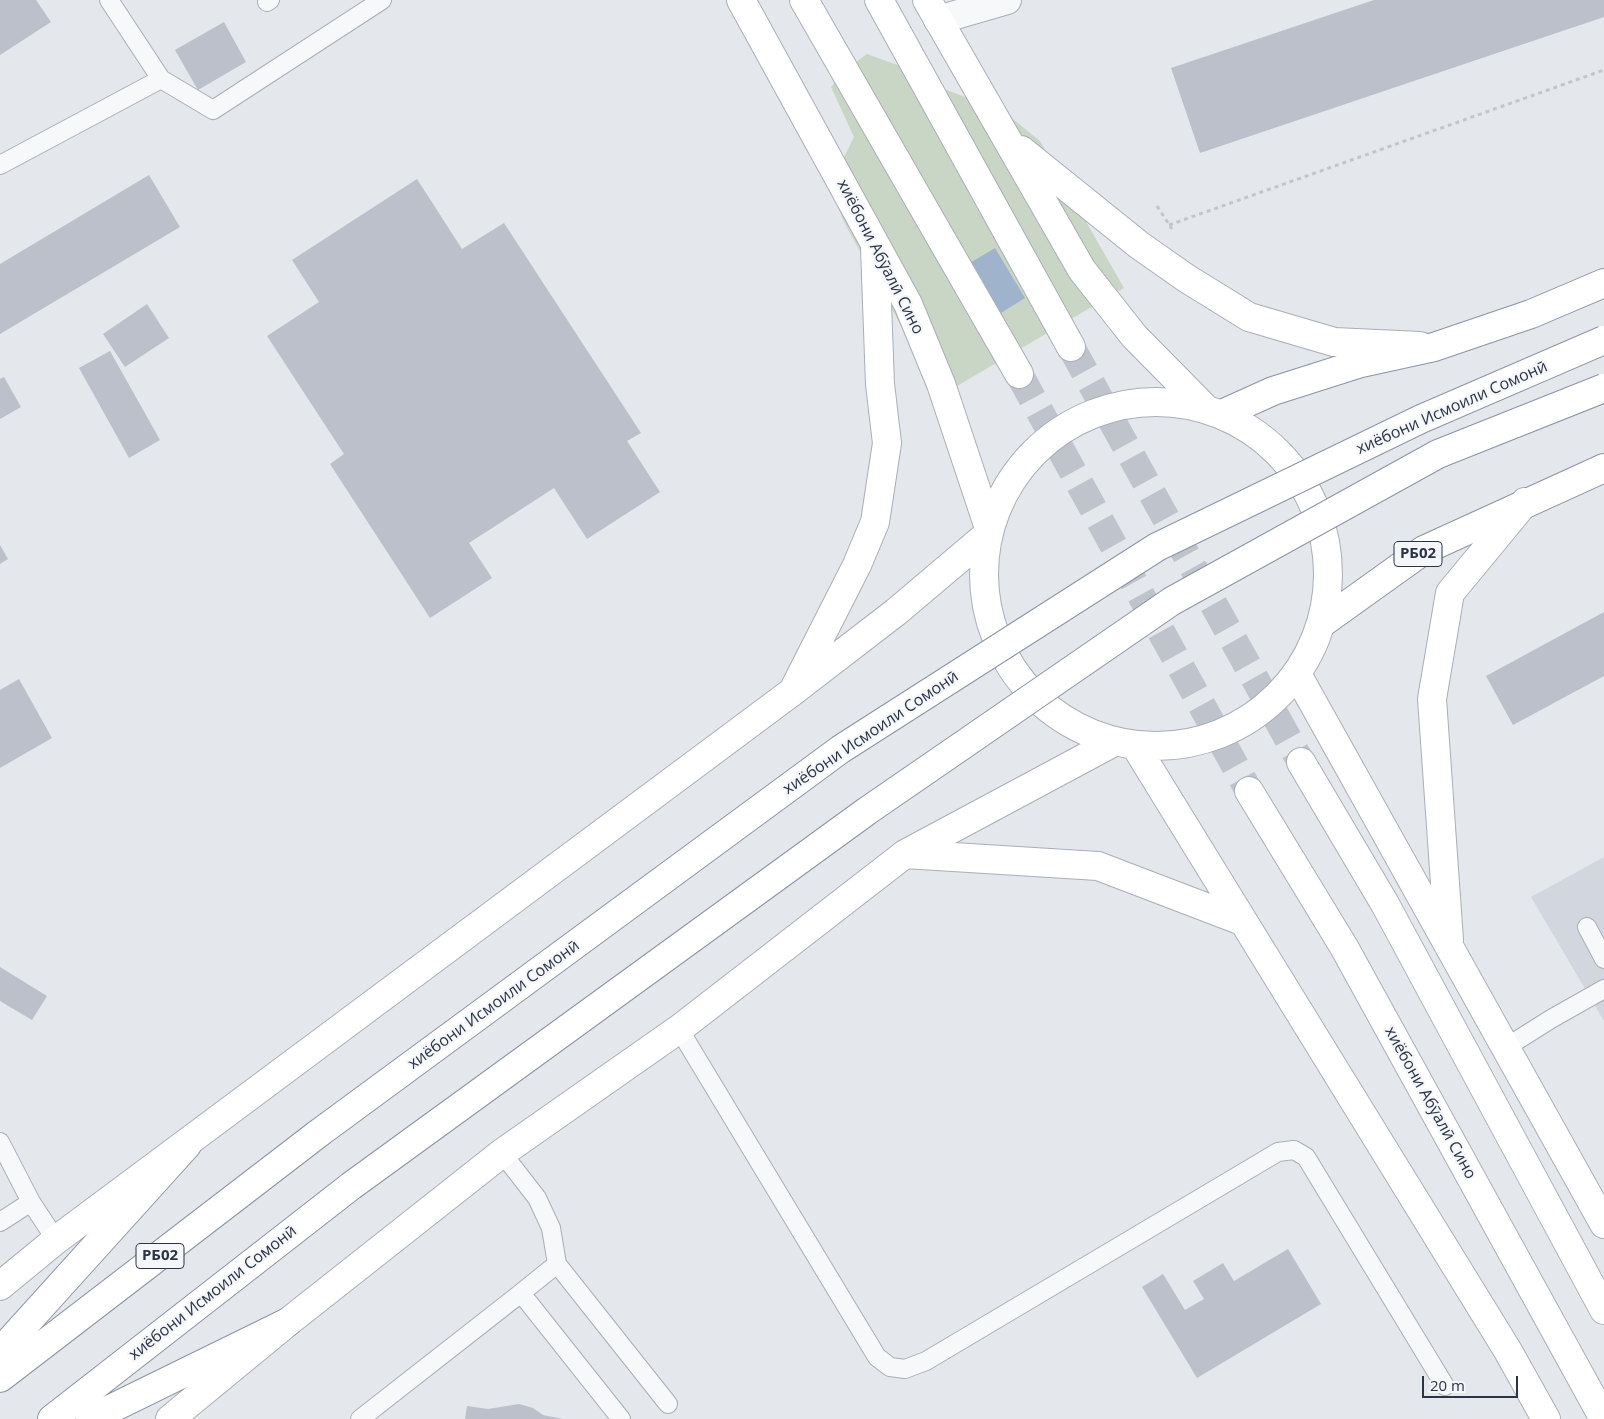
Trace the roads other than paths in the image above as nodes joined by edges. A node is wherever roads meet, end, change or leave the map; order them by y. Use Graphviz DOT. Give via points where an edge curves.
graph roads {
  1 [pos="109,0"];
  2 [pos="382,0"];
  3 [pos="741,0"];
  4 [pos="804,0"];
  5 [pos="879,0"];
  6 [pos="1007,0"];
  7 [pos="933,10"];
  8 [pos="161,78"];
  9 [pos="1010,141"];
  10 [pos="0,165"];
  11 [pos="875,241"];
  12 [pos="1604,283"];
  13 [pos="1604,340"];
  14 [pos="1071,347"];
  15 [pos="1434,347"];
  16 [pos="1019,374"];
  17 [pos="1604,388"];
  18 [pos="1213,411"];
  19 [pos="1604,468"];
  20 [pos="1525,502"];
  21 [pos="988,531"];
  22 [pos="1322,623"];
  23 [pos="1297,674"];
  24 [pos="792,692"];
  25 [pos="1125,745"];
  26 [pos="1301,762"];
  27 [pos="1249,791"];
  28 [pos="905,854"];
  29 [pos="1242,921"];
  30 [pos="1587,927"];
  31 [pos="1450,946"];
  32 [pos="1604,959"];
  33 [pos="1604,989"];
  34 [pos="680,1029"];
  35 [pos="1505,1048"];
  36 [pos="0,1142"];
  37 [pos="187,1145"];
  38 [pos="502,1153"];
  39 [pos="31,1202"];
  40 [pos="0,1222"];
  41 [pos="1604,1224"];
  42 [pos="56,1240"];
  43 [pos="557,1264"];
  44 [pos="0,1286"];
  45 [pos="521,1293"];
  46 [pos="1604,1310"];
  47 [pos="288,1322"];
  48 [pos="0,1352"];
  49 [pos="0,1378"];
  50 [pos="1444,1386"];
  51 [pos="668,1404"];
  52 [pos="52,1419"];
  53 [pos="90,1419"];
  54 [pos="170,1419"];
  55 [pos="360,1419"];
  56 [pos="621,1419"];
  57 [pos="1546,1419"];
  58 [pos="1604,1419"];
  1 -- 8 [label="lane"];
  2 -- 8 [label="lane" via="213,110"];
  3 -- 11 [label="main road, хиёбони Абӯалӣ Сино"];
  4 -- 16 [label="main road"];
  5 -- 14 [label="main road"];
  6 -- 7 [label="street"];
  7 -- 9 [label="main road"];
  8 -- 10 [label="lane"];
  9 -- 15 [label="main road" via="1139,245 1249,317 1334,342"];
  9 -- 18 [label="main road" via="1082,270 1134,336"];
  11 -- 21 [label="main road, хиёбони Абӯалӣ Сино" via="908,304 941,384"];
  11 -- 24 [label="main road" via="880,384 887,443 875,522"];
  12 -- 15 [label="main road" via="1531,314"];
  13 -- 49 [label="main road, хиёбони Исмоили Сомонӣ / РБ02, bridge" via="1421,419 1158,547 841,749 319,1134"];
  15 -- 18 [label="main road" via="1361,363"];
  17 -- 52 [label="main road, хиёбони Исмоили Сомонӣ, bridge" via="1438,454 1172,601 859,817 351,1186"];
  18 -- 21 [label="main road" via="1159,401 1114,406 1071,423 1029,457 1007,486"];
  18 -- 22 [label="main road" via="1266,440 1300,477 1322,523 1329,573"];
  19 -- 20 [label="main road, РБ02"];
  20 -- 22 [label="main road, РБ02" via="1424,550"];
  20 -- 31 [label="main road" via="1450,593 1432,699"];
  21 -- 24 [label="main road" via="896,612"];
  21 -- 25 [label="main road" via="982,579 989,624 1008,665 1036,700 1072,726"];
  22 -- 23 [label="main road"];
  23 -- 25 [label="main road" via="1266,708 1227,732 1182,745"];
  23 -- 31 [label="main road"];
  24 -- 37 [label="main road"];
  25 -- 28 [label="main road"];
  25 -- 29 [label="main road"];
  26 -- 46 [label="main road" via="1385,904"];
  27 -- 58 [label="main road, хиёбони Абӯалӣ Сино" via="1344,947"];
  28 -- 29 [label="main road" via="1098,866"];
  28 -- 34 [label="main road"];
  29 -- 57 [label="main road" via="1508,1351"];
  30 -- 32 [label="lane"];
  31 -- 35 [label="main road"];
  33 -- 35 [label="lane"];
  34 -- 38 [label="main road"];
  34 -- 50 [label="lane" via="877,1357 890,1367 906,1369 926,1361 1278,1152 1294,1150 1306,1157"];
  35 -- 41 [label="main road"];
  36 -- 39 [label="lane"];
  37 -- 42 [label="main road"];
  37 -- 48 [label="main road"];
  38 -- 43 [label="lane" via="537,1198 551,1228"];
  38 -- 47 [label="main road"];
  39 -- 40 [label="lane"];
  39 -- 42 [label="lane"];
  42 -- 44 [label="main road"];
  43 -- 45 [label="lane"];
  43 -- 51 [label="lane"];
  45 -- 55 [label="lane"];
  45 -- 56 [label="lane"];
  47 -- 53 [label="main road"];
  47 -- 54 [label="main road"];
}
